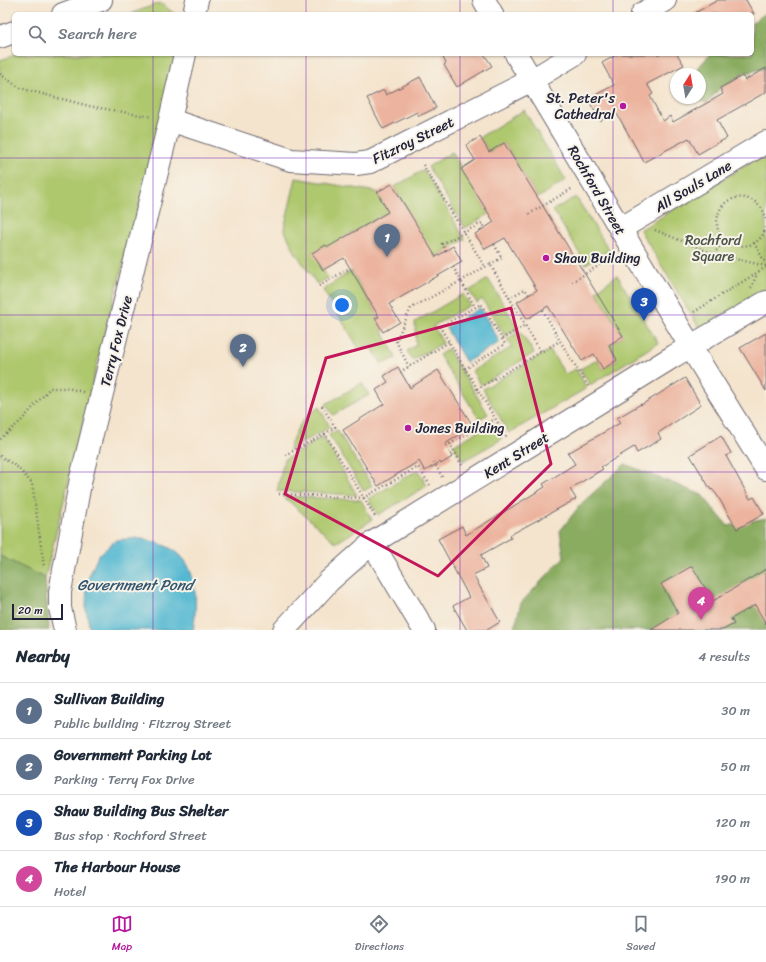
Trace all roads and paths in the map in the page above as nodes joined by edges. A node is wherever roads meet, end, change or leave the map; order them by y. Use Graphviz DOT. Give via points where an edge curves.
graph roads {
  1 [pos="101,0"];
  2 [pos="197,0"];
  3 [pos="484,0"];
  4 [pos="665,0"];
  5 [pos="68,12"];
  6 [pos="194,12"];
  7 [pos="491,12"];
  8 [pos="645,12"];
  9 [pos="12,33"];
  10 [pos="0,37"];
  11 [pos="185,56"];
  12 [pos="517,56"];
  13 [pos="572,56"];
  14 [pos="0,74"];
  15 [pos="532,80"];
  16 [pos="170,120"];
  17 [pos="766,142"];
  18 [pos="423,165"];
  19 [pos="576,187"];
  20 [pos="529,214"];
  21 [pos="766,219"];
  22 [pos="766,225"];
  23 [pos="484,228"];
  24 [pos="620,229"];
  25 [pos="653,229"];
  26 [pos="464,233"];
  27 [pos="724,240"];
  28 [pos="754,243"];
  29 [pos="494,244"];
  30 [pos="446,250"];
  31 [pos="714,254"];
  32 [pos="612,258"];
  33 [pos="490,264"];
  34 [pos="766,266"];
  35 [pos="453,267"];
  36 [pos="485,267"];
  37 [pos="350,268"];
  38 [pos="461,281"];
  39 [pos="572,282"];
  40 [pos="319,286"];
  41 [pos="529,295"];
  42 [pos="509,298"];
  43 [pos="766,302"];
  44 [pos="475,307"];
  45 [pos="542,310"];
  46 [pos="694,312"];
  47 [pos="525,324"];
  48 [pos="502,339"];
  49 [pos="560,341"];
  50 [pos="449,342"];
  51 [pos="691,346"];
  52 [pos="541,352"];
  53 [pos="409,367"];
  54 [pos="465,368"];
  55 [pos="400,372"];
  56 [pos="590,388"];
  57 [pos="478,389"];
  58 [pos="102,396"];
  59 [pos="322,406"];
  60 [pos="495,418"];
  61 [pos="325,434"];
  62 [pos="507,438"];
  63 [pos="0,439"];
  64 [pos="285,455"];
  65 [pos="0,456"];
  66 [pos="434,462"];
  67 [pos="463,465"];
  68 [pos="766,469"];
  69 [pos="442,478"];
  70 [pos="430,485"];
  71 [pos="279,494"];
  72 [pos="363,498"];
  73 [pos="376,518"];
  74 [pos="372,543"];
  75 [pos="44,574"];
  76 [pos="65,630"];
  77 [pos="284,630"];
  78 [pos="424,630"];
  1 -- 5 [label="street"];
  2 -- 6 [label="street"];
  3 -- 7 [label="street"];
  4 -- 8 [label="street"];
  9 -- 10 [label="street"];
  11 -- 16 [label="street, Terry Fox Drive"];
  12 -- 15 [label="street, Rochford Street"];
  13 -- 15 [label="street, Fitzroy Street"];
  14 -- 16 [label="path" via="20,88 89,106"];
  15 -- 16 [label="street, Fitzroy Street" via="370,162 356,164 291,160"];
  15 -- 24 [label="street, Rochford Street"];
  16 -- 58 [label="street, Terry Fox Drive"];
  17 -- 24 [label="street, All Souls Lane"];
  18 -- 26 [label="path"];
  19 -- 20 [label="path"];
  21 -- 27 [label="path" via="764,211 756,202 744,198 732,199 723,206 717,217 718,229"];
  22 -- 28 [label="path" via="763,235"];
  23 -- 26 [label="path" via="482,223"];
  24 -- 51 [label="street, Rochford Street"];
  25 -- 31 [label="path"];
  26 -- 30 [label="path" via="442,244"];
  26 -- 36 [label="path"];
  27 -- 28 [label="path" via="739,247"];
  27 -- 31 [label="path"];
  28 -- 34 [label="path"];
  29 -- 33 [label="path" via="502,258"];
  31 -- 34 [label="path"];
  32 -- 39 [label="path"];
  33 -- 36 [label="path"];
  33 -- 42 [label="path"];
  34 -- 46 [label="path"];
  35 -- 38 [label="path"];
  36 -- 38 [label="path"];
  37 -- 40 [label="path"];
  38 -- 44 [label="path"];
  38 -- 53 [label="path" via="411,308 396,341"];
  41 -- 42 [label="path" via="525,289"];
  42 -- 47 [label="path"];
  43 -- 51 [label="street, Kent Street"];
  44 -- 48 [label="path" via="481,304"];
  44 -- 50 [label="path" via="440,327"];
  45 -- 49 [label="path"];
  47 -- 48 [label="path"];
  47 -- 52 [label="path"];
  48 -- 54 [label="path" via="505,344"];
  49 -- 52 [label="path"];
  49 -- 56 [label="path"];
  50 -- 53 [label="path"];
  50 -- 54 [label="path"];
  51 -- 68 [label="street, Rochford Street"];
  51 -- 74 [label="street, Kent Street"];
  52 -- 57 [label="path"];
  53 -- 55 [label="path"];
  54 -- 57 [label="path"];
  57 -- 60 [label="path"];
  58 -- 63 [label="path" via="67,388 50,388 21,421"];
  58 -- 76 [label="street, Terry Fox Drive" via="81,478 60,592 60,608"];
  59 -- 61 [label="path" via="335,427"];
  60 -- 62 [label="path"];
  60 -- 67 [label="path" via="450,444"];
  61 -- 64 [label="path"];
  61 -- 72 [label="path"];
  65 -- 75 [label="path" via="17,467 32,483"];
  66 -- 69 [label="path"];
  70 -- 72 [label="path" via="418,467"];
  71 -- 72 [label="path"];
  72 -- 73 [label="path"];
  74 -- 77 [label="street, Kent Street" via="329,581"];
  74 -- 78 [label="street"];
}
